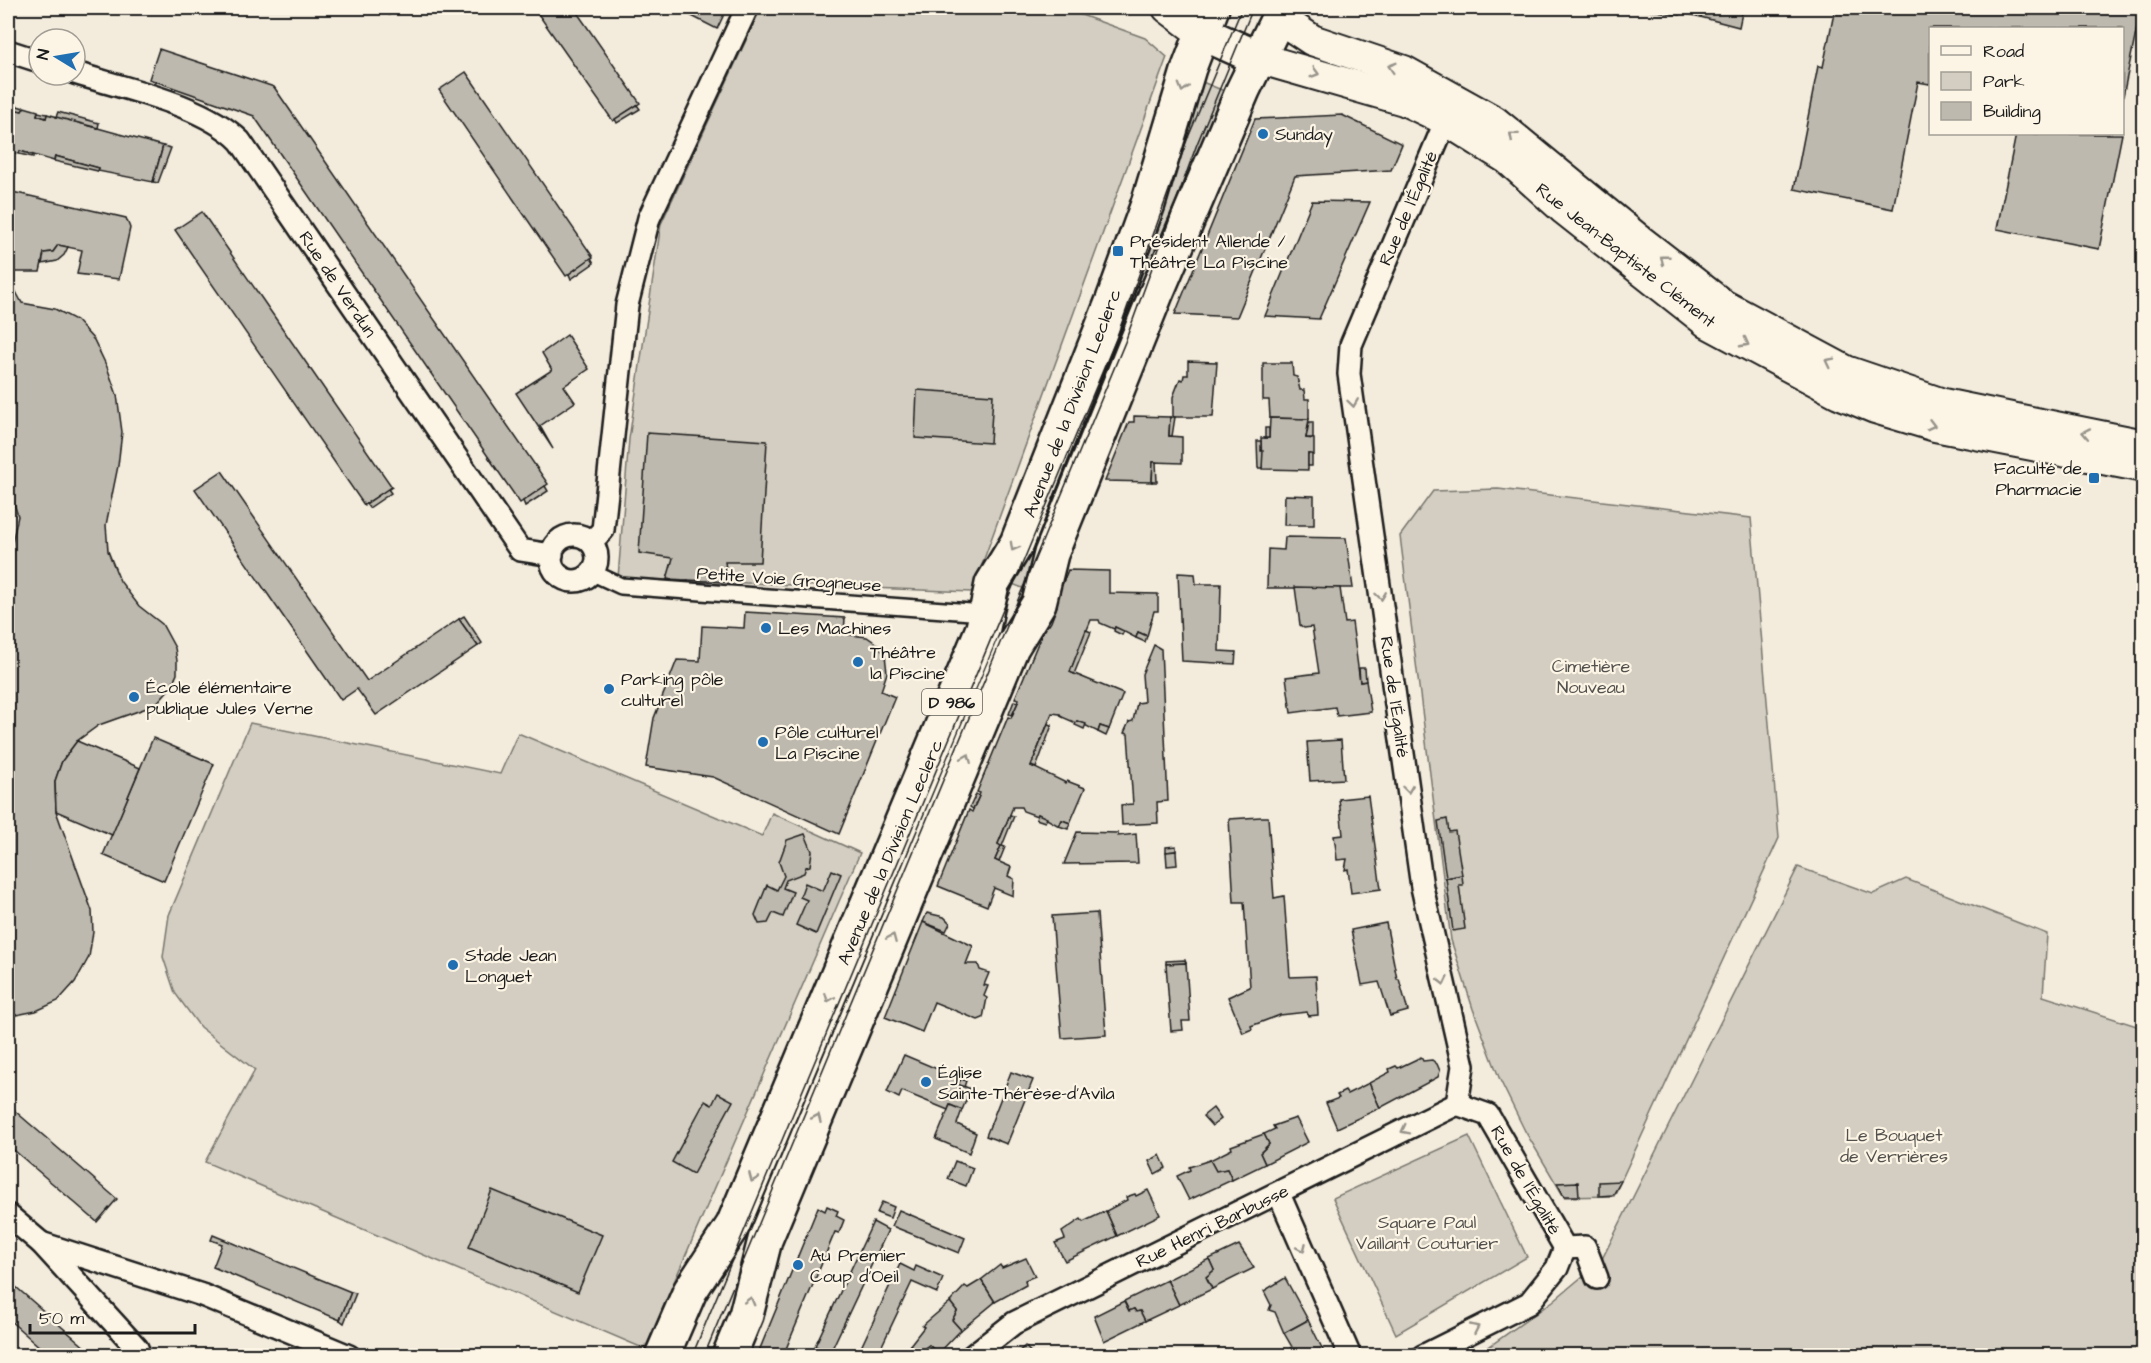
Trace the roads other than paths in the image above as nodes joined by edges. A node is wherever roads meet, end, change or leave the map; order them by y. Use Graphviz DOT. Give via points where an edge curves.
graph roads {
  1 [pos="747,8"];
  2 [pos="1168,8"];
  3 [pos="1275,11"];
  4 [pos="1206,20"];
  5 [pos="8,51"];
  6 [pos="27,57"];
  7 [pos="1258,58"];
  8 [pos="87,77"];
  9 [pos="1446,120"];
  10 [pos="2144,444"];
  11 [pos="2144,467"];
  12 [pos="591,542"];
  13 [pos="552,555"];
  14 [pos="592,573"];
  15 [pos="986,616"];
  16 [pos="1457,1104"];
  17 [pos="1279,1194"];
  18 [pos="8,1215"];
  19 [pos="41,1243"];
  20 [pos="1566,1248"];
  21 [pos="1597,1278"];
  22 [pos="140,1356"];
  23 [pos="349,1356"];
  24 [pos="662,1356"];
  25 [pos="729,1356"];
  26 [pos="972,1356"];
  27 [pos="1350,1356"];
  28 [pos="1423,1356"];
  1 -- 12 [label="street" via="649,218 627,305 603,530"];
  2 -- 4 [label="main road"];
  3 -- 7 [label="main road, Avenue de la Division Leclerc"];
  10 -- 3 [label="main road, Rue Jean-Baptiste Clément, one-way" via="1943,404 1846,371 1723,305 1494,121 1404,71 1312,40"];
  4 -- 7 [label="main road"];
  4 -- 15 [label="main road, Avenue de la Division Leclerc / D 986, one-way" via="1113,300 1017,543 993,584"];
  5 -- 6 [label="street"];
  7 -- 9 [label="main road, Rue Jean-Baptiste Clément, one-way" via="1404,100"];
  25 -- 7 [label="main road, Avenue de la Division Leclerc / D 986, one-way" via="746,1315 765,1240 1012,647 1039,603 1051,554 1156,294"];
  8 -- 13 [label="street, Rue de Verdun" via="206,116 240,141 520,550"];
  9 -- 11 [label="main road, Rue Jean-Baptiste Clément, one-way" via="1508,159 1565,210 1707,323 1839,393 1935,426"];
  9 -- 16 [label="street, Rue de l'Égalité, one-way" via="1351,345 1349,374 1422,887 1463,1066"];
  12 -- 13 [label="street" via="578,536 564,538"];
  12 -- 14 [label="street" via="597,555"];
  13 -- 14 [label="street" via="554,569 564,579 578,581"];
  14 -- 15 [label="street, Petite Voie Grogneuse" via="621,586"];
  15 -- 24 [label="main road, Avenue de la Division Leclerc / D 986, one-way" via="733,1225 690,1291"];
  16 -- 17 [label="street, Rue Henri Barbusse, one-way"];
  16 -- 20 [label="street, Rue de l'Égalité" via="1488,1115"];
  17 -- 26 [label="street, Rue Henri Barbusse" via="1014,1323"];
  17 -- 27 [label="street, one-way"];
  18 -- 19 [label="street"];
  19 -- 22 [label="street" via="137,1348"];
  19 -- 23 [label="street" via="201,1295"];
  20 -- 21 [label="street" via="1585,1247"];
  28 -- 20 [label="street, one-way" via="1529,1303 1557,1268"];
}
